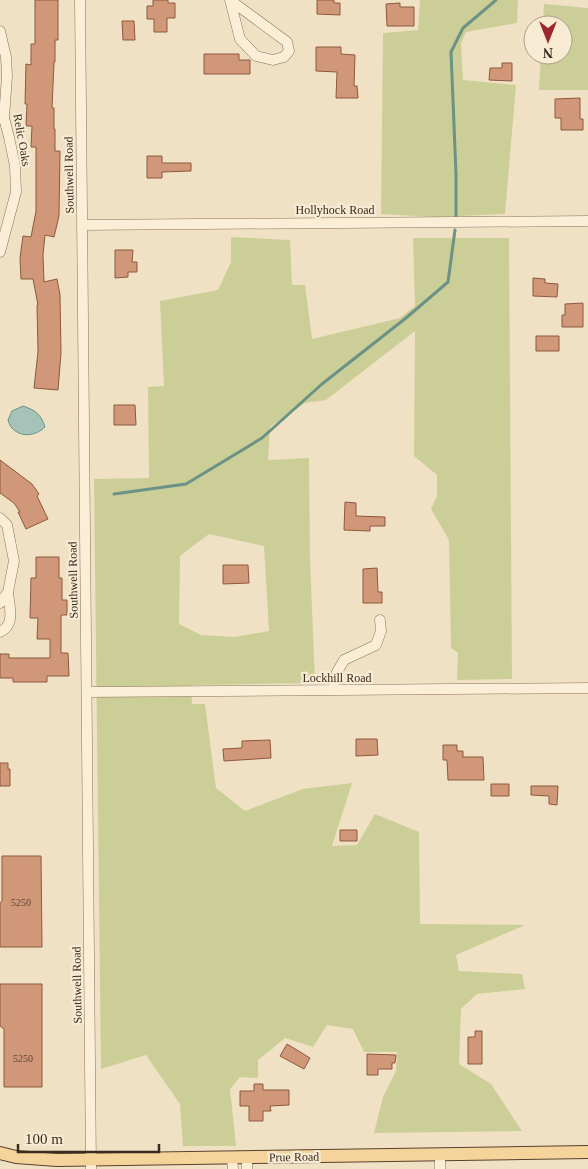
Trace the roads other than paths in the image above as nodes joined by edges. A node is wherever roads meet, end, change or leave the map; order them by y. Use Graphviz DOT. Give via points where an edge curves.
graph roads {
  1 [pos="80,0"];
  2 [pos="230,0"];
  3 [pos="0,31"];
  4 [pos="588,221"];
  5 [pos="82,225"];
  6 [pos="0,252"];
  7 [pos="0,518"];
  8 [pos="8,592"];
  9 [pos="0,603"];
  10 [pos="380,620"];
  11 [pos="0,632"];
  12 [pos="588,688"];
  13 [pos="333,690"];
  14 [pos="87,692"];
  15 [pos="588,1152"];
  16 [pos="0,1153"];
  17 [pos="440,1155"];
  18 [pos="232,1163"];
  19 [pos="247,1163"];
  20 [pos="91,1165"];
  21 [pos="440,1169"];
  1 -- 5 [label="street, Southwell Road"];
  2 -- 2 [label="street" via="240,39 256,56 273,60 284,58 289,51 287,42"];
  3 -- 6 [label="street, Relic Oaks" via="7,76 4,118 15,166 16,192"];
  4 -- 5 [label="street, Hollyhock Road"];
  5 -- 14 [label="street, Southwell Road"];
  7 -- 8 [label="street" via="7,525 14,561"];
  8 -- 9 [label="street"];
  8 -- 11 [label="street" via="11,620"];
  10 -- 13 [label="street" via="381,631 376,645 344,660"];
  12 -- 13 [label="street, Lockhill Road"];
  13 -- 14 [label="street, Lockhill Road"];
  14 -- 20 [label="street, Southwell Road"];
  15 -- 17 [label="main road, Prue Road"];
  16 -- 20 [label="main road, Prue Road"];
  17 -- 19 [label="main road, Prue Road"];
  17 -- 21 [label="street"];
  18 -- 19 [label="main road, Prue Road"];
  18 -- 20 [label="main road, Prue Road"];
}
